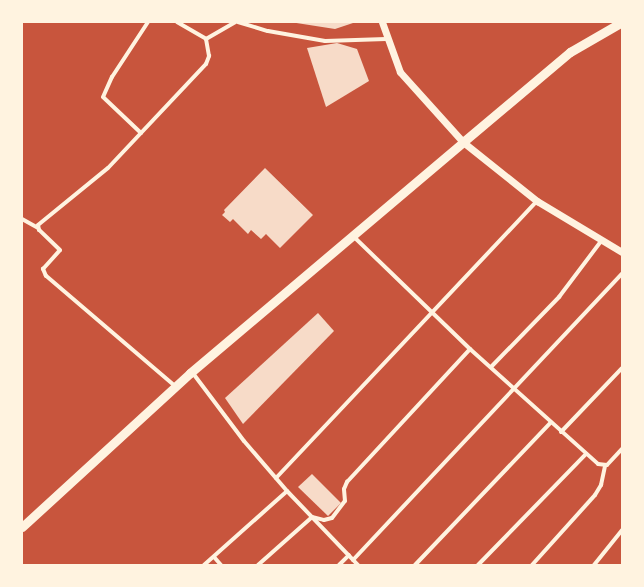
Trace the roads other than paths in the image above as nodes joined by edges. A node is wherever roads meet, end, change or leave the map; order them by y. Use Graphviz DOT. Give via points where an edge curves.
graph roads {
  1 [pos="148,22"];
  2 [pos="177,22"];
  3 [pos="237,22"];
  4 [pos="382,22"];
  5 [pos="622,22"];
  6 [pos="248,23"];
  7 [pos="206,39"];
  8 [pos="386,39"];
  9 [pos="141,133"];
  10 [pos="463,142"];
  11 [pos="537,201"];
  12 [pos="22,219"];
  13 [pos="38,228"];
  14 [pos="352,236"];
  15 [pos="602,240"];
  16 [pos="622,252"];
  17 [pos="622,274"];
  18 [pos="432,313"];
  19 [pos="470,349"];
  20 [pos="491,368"];
  21 [pos="622,368"];
  22 [pos="192,372"];
  23 [pos="176,386"];
  24 [pos="515,389"];
  25 [pos="551,422"];
  26 [pos="561,432"];
  27 [pos="622,449"];
  28 [pos="586,454"];
  29 [pos="605,466"];
  30 [pos="276,478"];
  31 [pos="287,491"];
  32 [pos="312,517"];
  33 [pos="22,526"];
  34 [pos="622,530"];
  35 [pos="349,555"];
  36 [pos="214,557"];
  37 [pos="353,560"];
  38 [pos="204,565"];
  39 [pos="221,565"];
  40 [pos="258,565"];
  41 [pos="338,565"];
  42 [pos="358,565"];
  43 [pos="415,565"];
  44 [pos="478,565"];
  45 [pos="532,565"];
  46 [pos="594,565"];
  1 -- 9 [label="street" via="112,77 103,97"];
  2 -- 7 [label="street"];
  3 -- 6 [label="street"];
  3 -- 7 [label="street"];
  4 -- 8 [label="street"];
  5 -- 10 [label="main road" via="570,52"];
  6 -- 8 [label="street" via="268,31 325,41"];
  7 -- 9 [label="street" via="209,56 206,64"];
  8 -- 10 [label="street" via="400,72"];
  9 -- 13 [label="street" via="108,168 40,222"];
  10 -- 11 [label="street"];
  10 -- 14 [label="main road"];
  11 -- 15 [label="street"];
  11 -- 18 [label="street"];
  12 -- 13 [label="street"];
  13 -- 23 [label="street" via="60,250 43,269 46,276"];
  14 -- 18 [label="street"];
  14 -- 22 [label="main road"];
  15 -- 16 [label="street"];
  15 -- 20 [label="street" via="559,297"];
  17 -- 24 [label="street"];
  18 -- 19 [label="street"];
  18 -- 30 [label="street"];
  19 -- 20 [label="street"];
  19 -- 32 [label="street" via="347,482 344,489 345,501 332,518 324,520"];
  20 -- 24 [label="street"];
  21 -- 26 [label="street"];
  22 -- 23 [label="main road"];
  22 -- 30 [label="street"];
  23 -- 33 [label="main road"];
  24 -- 25 [label="street"];
  24 -- 37 [label="street"];
  25 -- 26 [label="street"];
  25 -- 43 [label="street"];
  26 -- 28 [label="street"];
  27 -- 29 [label="street"];
  28 -- 29 [label="street" via="601,466"];
  28 -- 44 [label="street"];
  29 -- 45 [label="street" via="598,490"];
  30 -- 31 [label="street"];
  31 -- 32 [label="street"];
  31 -- 36 [label="street"];
  32 -- 35 [label="street"];
  32 -- 40 [label="street"];
  34 -- 46 [label="street"];
  35 -- 37 [label="street"];
  35 -- 41 [label="street"];
  36 -- 38 [label="street"];
  36 -- 39 [label="street"];
  37 -- 42 [label="street"];
}
